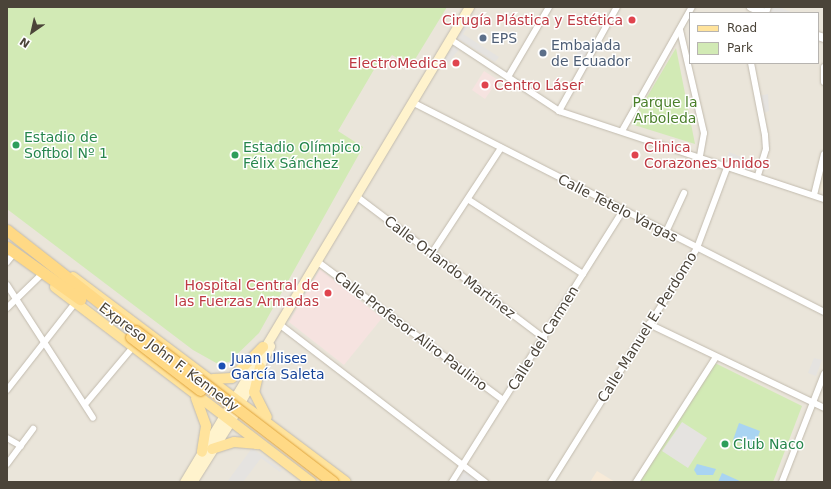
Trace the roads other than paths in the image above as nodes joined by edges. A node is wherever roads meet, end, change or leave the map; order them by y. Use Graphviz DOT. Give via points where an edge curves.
graph roads {
  1 [pos="469,7"];
  2 [pos="549,7"];
  3 [pos="617,7"];
  4 [pos="751,7"];
  5 [pos="763,12"];
  6 [pos="689,13"];
  7 [pos="680,30"];
  8 [pos="450,38"];
  9 [pos="751,64"];
  10 [pos="824,67"];
  11 [pos="508,77"];
  12 [pos="824,82"];
  13 [pos="412,102"];
  14 [pos="559,111"];
  15 [pos="622,131"];
  16 [pos="501,148"];
  17 [pos="824,154"];
  18 [pos="700,155"];
  19 [pos="728,165"];
  20 [pos="758,175"];
  21 [pos="684,193"];
  22 [pos="814,195"];
  23 [pos="356,196"];
  24 [pos="824,199"];
  25 [pos="469,200"];
  26 [pos="623,210"];
  27 [pos="7,230"];
  28 [pos="666,232"];
  29 [pos="697,248"];
  30 [pos="11,249"];
  31 [pos="432,253"];
  32 [pos="7,262"];
  33 [pos="318,262"];
  34 [pos="56,268"];
  35 [pos="583,274"];
  36 [pos="46,277"];
  37 [pos="7,285"];
  38 [pos="17,300"];
  39 [pos="75,303"];
  40 [pos="7,308"];
  41 [pos="824,312"];
  42 [pos="649,324"];
  43 [pos="278,327"];
  44 [pos="133,338"];
  45 [pos="544,338"];
  46 [pos="45,340"];
  47 [pos="263,347"];
  48 [pos="716,357"];
  49 [pos="183,358"];
  50 [pos="260,367"];
  51 [pos="824,374"];
  52 [pos="171,376"];
  53 [pos="207,376"];
  54 [pos="187,388"];
  55 [pos="7,390"];
  56 [pos="237,399"];
  57 [pos="504,400"];
  58 [pos="86,403"];
  59 [pos="812,405"];
  60 [pos="824,408"];
  61 [pos="93,418"];
  62 [pos="226,419"];
  63 [pos="33,429"];
  64 [pos="284,434"];
  65 [pos="7,438"];
  66 [pos="293,441"];
  67 [pos="261,444"];
  68 [pos="21,446"];
  69 [pos="212,449"];
  70 [pos="202,452"];
  71 [pos="281,459"];
  72 [pos="7,464"];
  73 [pos="463,465"];
  74 [pos="184,482"];
  75 [pos="192,482"];
  76 [pos="311,482"];
  77 [pos="321,482"];
  78 [pos="333,482"];
  79 [pos="346,482"];
  80 [pos="452,482"];
  81 [pos="485,482"];
  82 [pos="551,482"];
  83 [pos="636,482"];
  84 [pos="782,482"];
  1 -- 8 [label="main road"];
  2 -- 11 [label="street"];
  3 -- 14 [label="street"];
  4 -- 5 [label="street"];
  6 -- 7 [label="street"];
  7 -- 15 [label="street"];
  7 -- 18 [label="street" via="704,133"];
  8 -- 11 [label="street"];
  8 -- 13 [label="main road"];
  9 -- 20 [label="street" via="766,135 766,149"];
  10 -- 12 [label="street"];
  11 -- 14 [label="street"];
  13 -- 16 [label="street, Calle Tetelo Vargas"];
  13 -- 23 [label="main road"];
  14 -- 15 [label="street"];
  15 -- 18 [label="street"];
  16 -- 25 [label="street"];
  16 -- 26 [label="street, Calle Tetelo Vargas"];
  17 -- 22 [label="street"];
  18 -- 19 [label="street"];
  19 -- 20 [label="street"];
  19 -- 29 [label="street, Calle Manuel E. Perdomo"];
  20 -- 22 [label="street"];
  21 -- 28 [label="street"];
  22 -- 24 [label="street"];
  23 -- 31 [label="street, Calle Orlando Martínez"];
  23 -- 33 [label="main road"];
  25 -- 31 [label="street"];
  25 -- 35 [label="street"];
  26 -- 28 [label="street, Calle Tetelo Vargas"];
  26 -- 35 [label="street, Calle del Carmen"];
  27 -- 34 [label="highway, Expreso John F. Kennedy"];
  28 -- 29 [label="street, Calle Tetelo Vargas"];
  29 -- 41 [label="street, Calle Tetelo Vargas"];
  29 -- 42 [label="street, Calle Manuel E. Perdomo"];
  30 -- 32 [label="street"];
  30 -- 36 [label="highway, Expreso John F. Kennedy"];
  31 -- 45 [label="street, Calle Orlando Martínez"];
  33 -- 43 [label="main road"];
  33 -- 57 [label="street, Calle Profesor Aliro Paulino"];
  34 -- 44 [label="highway, Expreso John F. Kennedy"];
  34 -- 49 [label="main road" via="89,286"];
  35 -- 45 [label="street, Calle del Carmen"];
  36 -- 38 [label="street"];
  36 -- 39 [label="main road"];
  36 -- 44 [label="highway, Expreso John F. Kennedy"];
  37 -- 38 [label="street"];
  38 -- 40 [label="street"];
  38 -- 46 [label="street"];
  39 -- 44 [label="main road"];
  39 -- 46 [label="street"];
  42 -- 48 [label="street"];
  42 -- 82 [label="street, Calle Manuel E. Perdomo"];
  43 -- 47 [label="main road"];
  43 -- 50 [label="main road"];
  43 -- 73 [label="street"];
  44 -- 52 [label="main road"];
  44 -- 58 [label="street"];
  44 -- 77 [label="highway, Expreso John F. Kennedy, bridge"];
  44 -- 78 [label="highway, Expreso John F. Kennedy, bridge"];
  45 -- 57 [label="street, Calle del Carmen"];
  46 -- 55 [label="street"];
  46 -- 58 [label="street"];
  47 -- 53 [label="main road" via="232,378 224,381"];
  47 -- 56 [label="main road"];
  48 -- 59 [label="street"];
  48 -- 83 [label="street"];
  49 -- 52 [label="main road" via="188,366 215,385 216,394 207,397 179,377"];
  49 -- 53 [label="main road"];
  50 -- 56 [label="main road"];
  50 -- 64 [label="main road" via="254,385 255,400"];
  51 -- 59 [label="street"];
  52 -- 54 [label="main road"];
  53 -- 56 [label="main road"];
  54 -- 62 [label="main road"];
  54 -- 70 [label="main road" via="199,401 205,418"];
  56 -- 62 [label="main road"];
  56 -- 64 [label="main road"];
  57 -- 73 [label="street, Calle del Carmen"];
  58 -- 61 [label="street"];
  59 -- 60 [label="street"];
  59 -- 84 [label="street"];
  62 -- 67 [label="main road"];
  62 -- 69 [label="main road"];
  62 -- 70 [label="main road"];
  63 -- 68 [label="street"];
  64 -- 66 [label="main road"];
  65 -- 68 [label="street"];
  66 -- 71 [label="main road" via="285,440 257,419 249,421 248,429"];
  66 -- 79 [label="main road"];
  67 -- 69 [label="main road" via="234,442"];
  67 -- 71 [label="main road"];
  68 -- 72 [label="street"];
  69 -- 75 [label="main road"];
  70 -- 74 [label="main road"];
  71 -- 76 [label="main road"];
  73 -- 80 [label="street"];
  73 -- 81 [label="street"];
}
